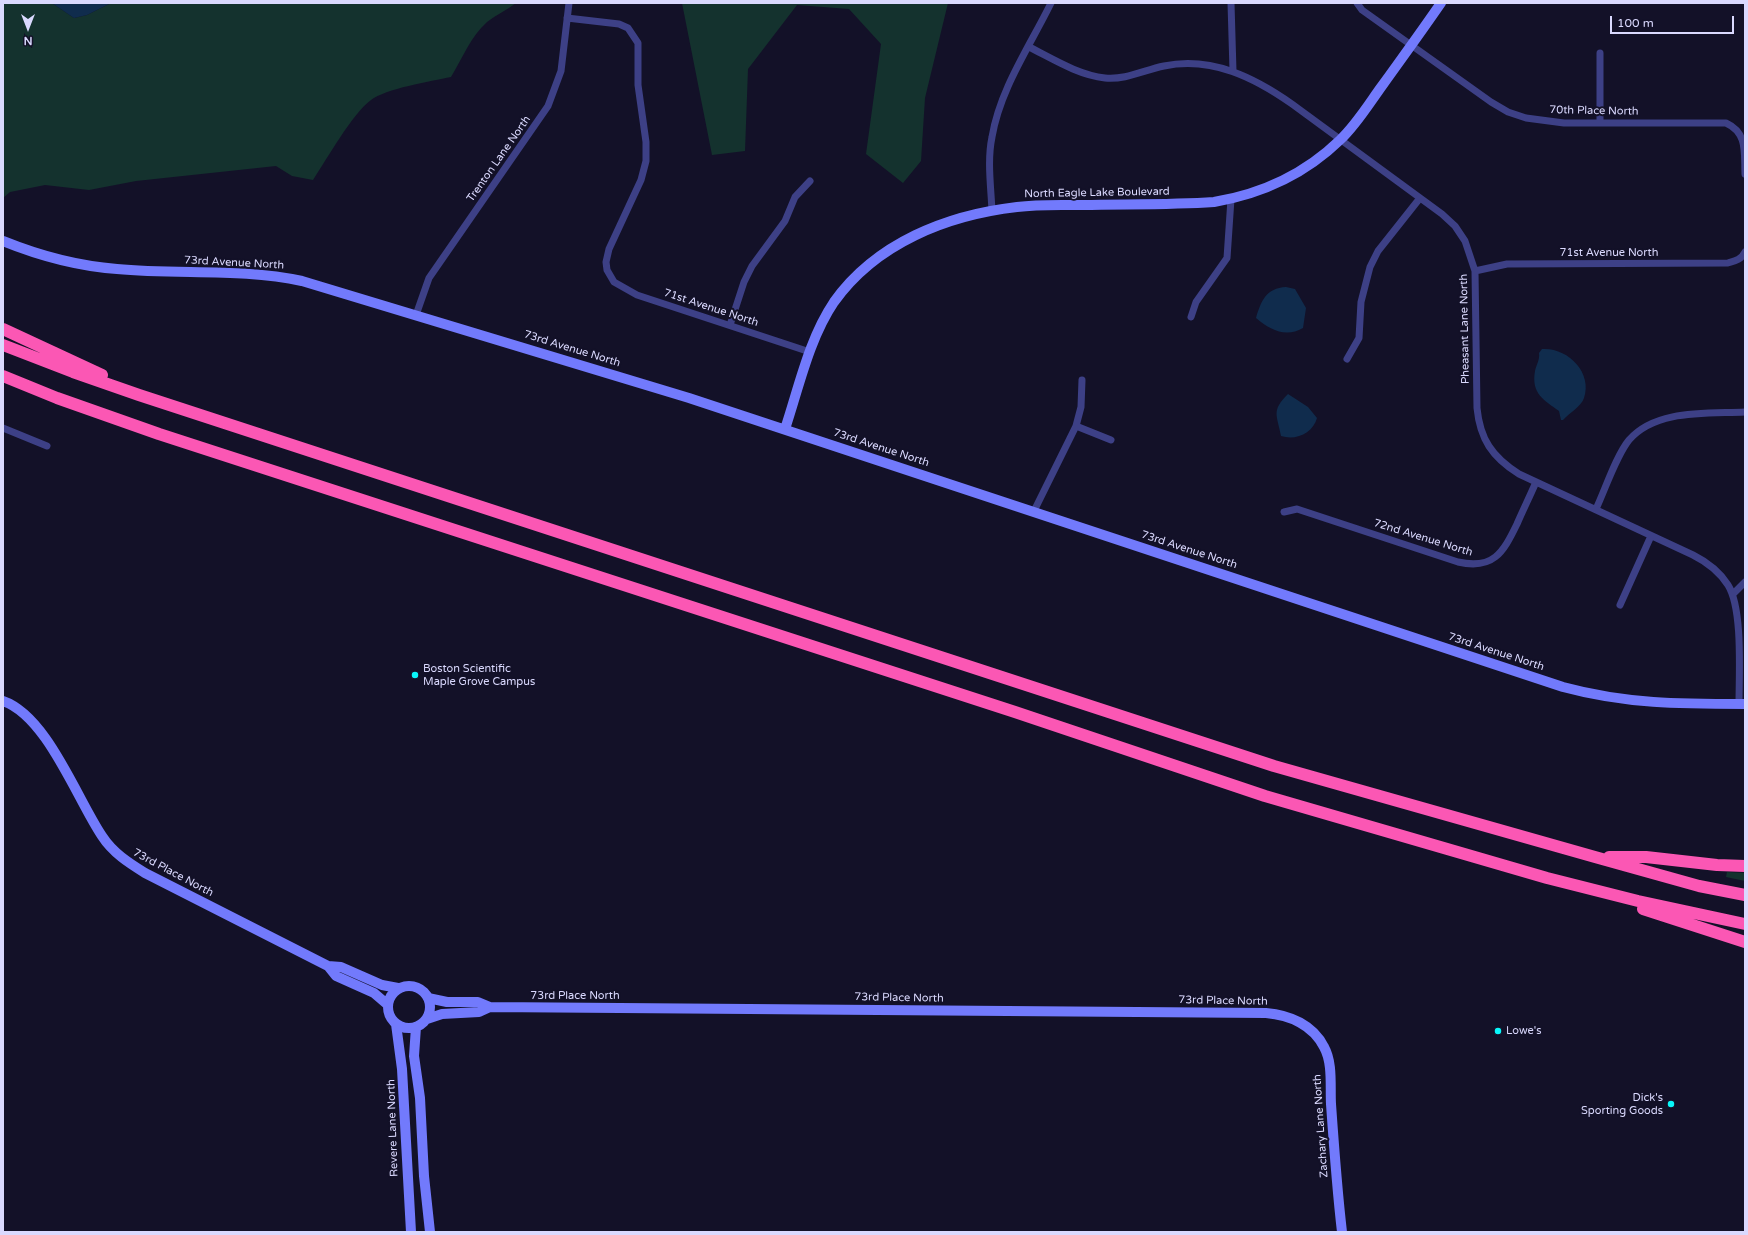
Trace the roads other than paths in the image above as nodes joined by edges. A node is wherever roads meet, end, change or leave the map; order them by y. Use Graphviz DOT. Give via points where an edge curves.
graph roads {
  1 [pos="569,3"];
  2 [pos="1052,3"];
  3 [pos="1231,3"];
  4 [pos="1357,3"];
  5 [pos="1441,3"];
  6 [pos="568,18"];
  7 [pos="1029,46"];
  8 [pos="1411,46"];
  9 [pos="1600,53"];
  10 [pos="1233,71"];
  11 [pos="1600,123"];
  12 [pos="1341,140"];
  13 [pos="1745,174"];
  14 [pos="810,181"];
  15 [pos="1420,198"];
  16 [pos="1231,199"];
  17 [pos="992,211"];
  18 [pos="3,241"];
  19 [pos="1744,254"];
  20 [pos="1475,271"];
  21 [pos="416,315"];
  22 [pos="1192,317"];
  23 [pos="730,325"];
  24 [pos="3,329"];
  25 [pos="3,345"];
  26 [pos="810,352"];
  27 [pos="1347,359"];
  28 [pos="3,376"];
  29 [pos="1082,380"];
  30 [pos="3,384"];
  31 [pos="182,408"];
  32 [pos="1745,412"];
  33 [pos="108,417"];
  34 [pos="1076,426"];
  35 [pos="3,428"];
  36 [pos="785,429"];
  37 [pos="1111,440"];
  38 [pos="47,446"];
  39 [pos="1536,482"];
  40 [pos="1596,509"];
  41 [pos="1034,511"];
  42 [pos="1284,512"];
  43 [pos="1651,536"];
  44 [pos="1745,582"];
  45 [pos="1732,594"];
  46 [pos="1620,606"];
  47 [pos="3,701"];
  48 [pos="1742,704"];
  49 [pos="1595,857"];
  50 [pos="1745,866"];
  51 [pos="1547,878"];
  52 [pos="1745,895"];
  53 [pos="1745,924"];
  54 [pos="1745,942"];
  55 [pos="328,966"];
  56 [pos="398,988"];
  57 [pos="428,998"];
  58 [pos="388,1005"];
  59 [pos="490,1007"];
  60 [pos="427,1019"];
  61 [pos="396,1024"];
  62 [pos="1305,1026"];
  63 [pos="416,1027"];
  64 [pos="410,1232"];
  65 [pos="430,1232"];
  66 [pos="1342,1232"];
  1 -- 6 [label="street, Trenton Lane North"];
  2 -- 7 [label="street"];
  3 -- 10 [label="street"];
  4 -- 8 [label="street, 70th Place North" via="1362,10"];
  5 -- 8 [label="street, North Eagle Lake Boulevard"];
  6 -- 21 [label="street, Trenton Lane North" via="561,71 548,106 429,278"];
  6 -- 23 [label="street, 71st Avenue North" via="619,24 628,28 638,43 638,85 646,161 642,180 607,255 607,270 610,276 620,287 637,295"];
  7 -- 10 [label="street, Pheasant Lane North" via="1069,67 1106,78 1135,76 1165,66 1186,64"];
  7 -- 17 [label="street" via="1002,99 995,121 991,151"];
  8 -- 11 [label="street, 70th Place North" via="1475,92 1508,112 1546,122"];
  8 -- 12 [label="street, North Eagle Lake Boulevard"];
  9 -- 11 [label="street"];
  10 -- 12 [label="street, Pheasant Lane North" via="1267,87"];
  11 -- 13 [label="street, 70th Place North" via="1726,123 1742,137"];
  12 -- 15 [label="street, Pheasant Lane North"];
  12 -- 16 [label="street, North Eagle Lake Boulevard" via="1294,175 1269,187"];
  14 -- 23 [label="street" via="795,197 785,221 752,266"];
  15 -- 20 [label="street, Pheasant Lane North" via="1455,226 1465,241"];
  15 -- 27 [label="street" via="1378,251 1370,267 1361,302 1359,338"];
  16 -- 17 [label="street, North Eagle Lake Boulevard" via="1186,204 1041,205"];
  16 -- 22 [label="street" via="1227,258 1196,302"];
  17 -- 26 [label="street, North Eagle Lake Boulevard" via="914,235 869,264 850,282 834,303"];
  18 -- 21 [label="street, 73rd Avenue North" via="48,257 105,268 285,277"];
  19 -- 20 [label="street, 71st Avenue North" via="1736,261 1728,263 1507,264"];
  20 -- 39 [label="street, Pheasant Lane North" via="1478,424 1493,453 1505,465"];
  21 -- 36 [label="street, 73rd Avenue North"];
  23 -- 26 [label="street, 71st Avenue North"];
  24 -- 31 [label="highway" via="70,361"];
  25 -- 31 [label="highway" via="73,372"];
  26 -- 36 [label="street, North Eagle Lake Boulevard"];
  28 -- 33 [label="highway"];
  29 -- 34 [label="street" via="1081,407"];
  30 -- 33 [label="highway"];
  31 -- 49 [label="highway" via="1274,766"];
  32 -- 40 [label="street" via="1676,416 1662,418 1649,424 1628,440"];
  33 -- 51 [label="highway" via="1266,796"];
  34 -- 37 [label="street"];
  34 -- 41 [label="street"];
  35 -- 38 [label="street"];
  36 -- 41 [label="street, 73rd Avenue North"];
  39 -- 40 [label="street, Pheasant Lane North"];
  39 -- 42 [label="street, 72nd Avenue North" via="1504,548 1493,559 1481,564 1458,562 1297,509"];
  40 -- 43 [label="street, Pheasant Lane North"];
  41 -- 48 [label="street, 73rd Avenue North" via="1563,687 1624,700"];
  43 -- 45 [label="street, Pheasant Lane North" via="1708,564 1728,585"];
  43 -- 46 [label="street"];
  44 -- 45 [label="street"];
  45 -- 48 [label="street, Pheasant Lane North" via="1738,621"];
  47 -- 55 [label="street, 73rd Place North" via="12,704 32,721 48,743 102,837 122,859"];
  49 -- 50 [label="highway" via="1646,857"];
  49 -- 52 [label="highway" via="1699,886"];
  51 -- 53 [label="highway"];
  51 -- 54 [label="highway"];
  55 -- 56 [label="street, 73rd Place North" via="341,967 382,985"];
  55 -- 58 [label="street, 73rd Place North" via="336,976 374,993"];
  56 -- 57 [label="street" via="419,988"];
  56 -- 58 [label="street"];
  57 -- 59 [label="street, 73rd Place North" via="447,1002 478,1002"];
  57 -- 60 [label="street" via="430,1012"];
  58 -- 61 [label="street" via="391,1019"];
  59 -- 60 [label="street, 73rd Place North" via="479,1012 442,1014"];
  59 -- 62 [label="street, 73rd Place North" via="1266,1013 1284,1015"];
  60 -- 63 [label="street"];
  61 -- 63 [label="street" via="402,1027"];
  61 -- 64 [label="street, Revere Lane North" via="402,1069"];
  62 -- 66 [label="street, Zachary Lane North" via="1317,1036 1328,1058"];
  63 -- 65 [label="street" via="414,1056 420,1098"];
}
